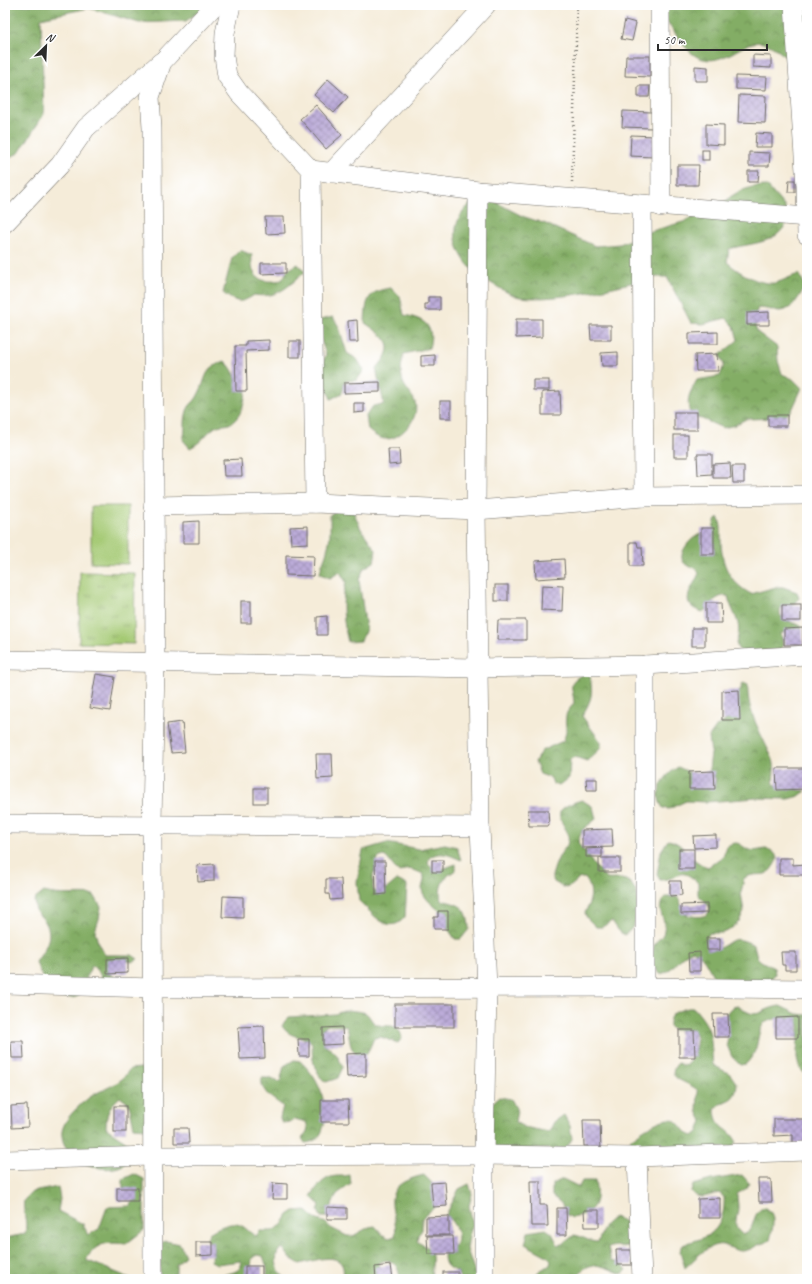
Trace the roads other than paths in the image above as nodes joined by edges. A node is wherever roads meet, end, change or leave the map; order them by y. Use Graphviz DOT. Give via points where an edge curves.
graph roads {
  1 [pos="215,5"];
  2 [pos="231,5"];
  3 [pos="486,5"];
  4 [pos="660,5"];
  5 [pos="794,5"];
  6 [pos="162,62"];
  7 [pos="311,170"];
  8 [pos="331,173"];
  9 [pos="478,191"];
  10 [pos="652,206"];
  11 [pos="807,217"];
  12 [pos="5,223"];
  13 [pos="807,235"];
  14 [pos="807,495"];
  15 [pos="644,497"];
  16 [pos="315,503"];
  17 [pos="153,506"];
  18 [pos="476,510"];
  19 [pos="807,654"];
  20 [pos="5,660"];
  21 [pos="155,662"];
  22 [pos="645,665"];
  23 [pos="478,668"];
  24 [pos="5,824"];
  25 [pos="152,824"];
  26 [pos="480,827"];
  27 [pos="5,984"];
  28 [pos="645,987"];
  29 [pos="154,988"];
  30 [pos="487,988"];
  31 [pos="807,989"];
  32 [pos="807,1151"];
  33 [pos="484,1154"];
  34 [pos="153,1156"];
  35 [pos="637,1157"];
  36 [pos="5,1160"];
  37 [pos="153,1279"];
  38 [pos="484,1279"];
  39 [pos="642,1279"];
  1 -- 6 [label="street"];
  2 -- 7 [label="street" via="224,48 228,76 239,93"];
  3 -- 8 [label="street"];
  4 -- 10 [label="street"];
  5 -- 11 [label="street"];
  6 -- 12 [label="street" via="86,128 60,165"];
  6 -- 17 [label="street" via="150,97"];
  7 -- 8 [label="street"];
  7 -- 16 [label="street"];
  8 -- 9 [label="street"];
  9 -- 10 [label="street"];
  9 -- 18 [label="street"];
  10 -- 11 [label="street"];
  10 -- 15 [label="street"];
  11 -- 13 [label="street"];
  14 -- 15 [label="street"];
  15 -- 18 [label="street"];
  16 -- 17 [label="street"];
  16 -- 18 [label="street"];
  17 -- 21 [label="street"];
  18 -- 23 [label="street"];
  19 -- 22 [label="street"];
  20 -- 21 [label="street"];
  21 -- 23 [label="street"];
  21 -- 25 [label="street"];
  22 -- 23 [label="street"];
  22 -- 28 [label="street"];
  23 -- 26 [label="street"];
  24 -- 25 [label="street"];
  25 -- 26 [label="street"];
  25 -- 29 [label="street"];
  26 -- 30 [label="street"];
  27 -- 29 [label="street"];
  28 -- 30 [label="street"];
  28 -- 31 [label="street"];
  29 -- 30 [label="street"];
  29 -- 34 [label="street"];
  30 -- 33 [label="street"];
  32 -- 35 [label="street"];
  33 -- 34 [label="street"];
  33 -- 35 [label="street"];
  33 -- 38 [label="street"];
  34 -- 36 [label="street"];
  34 -- 37 [label="street"];
  35 -- 39 [label="street"];
}
